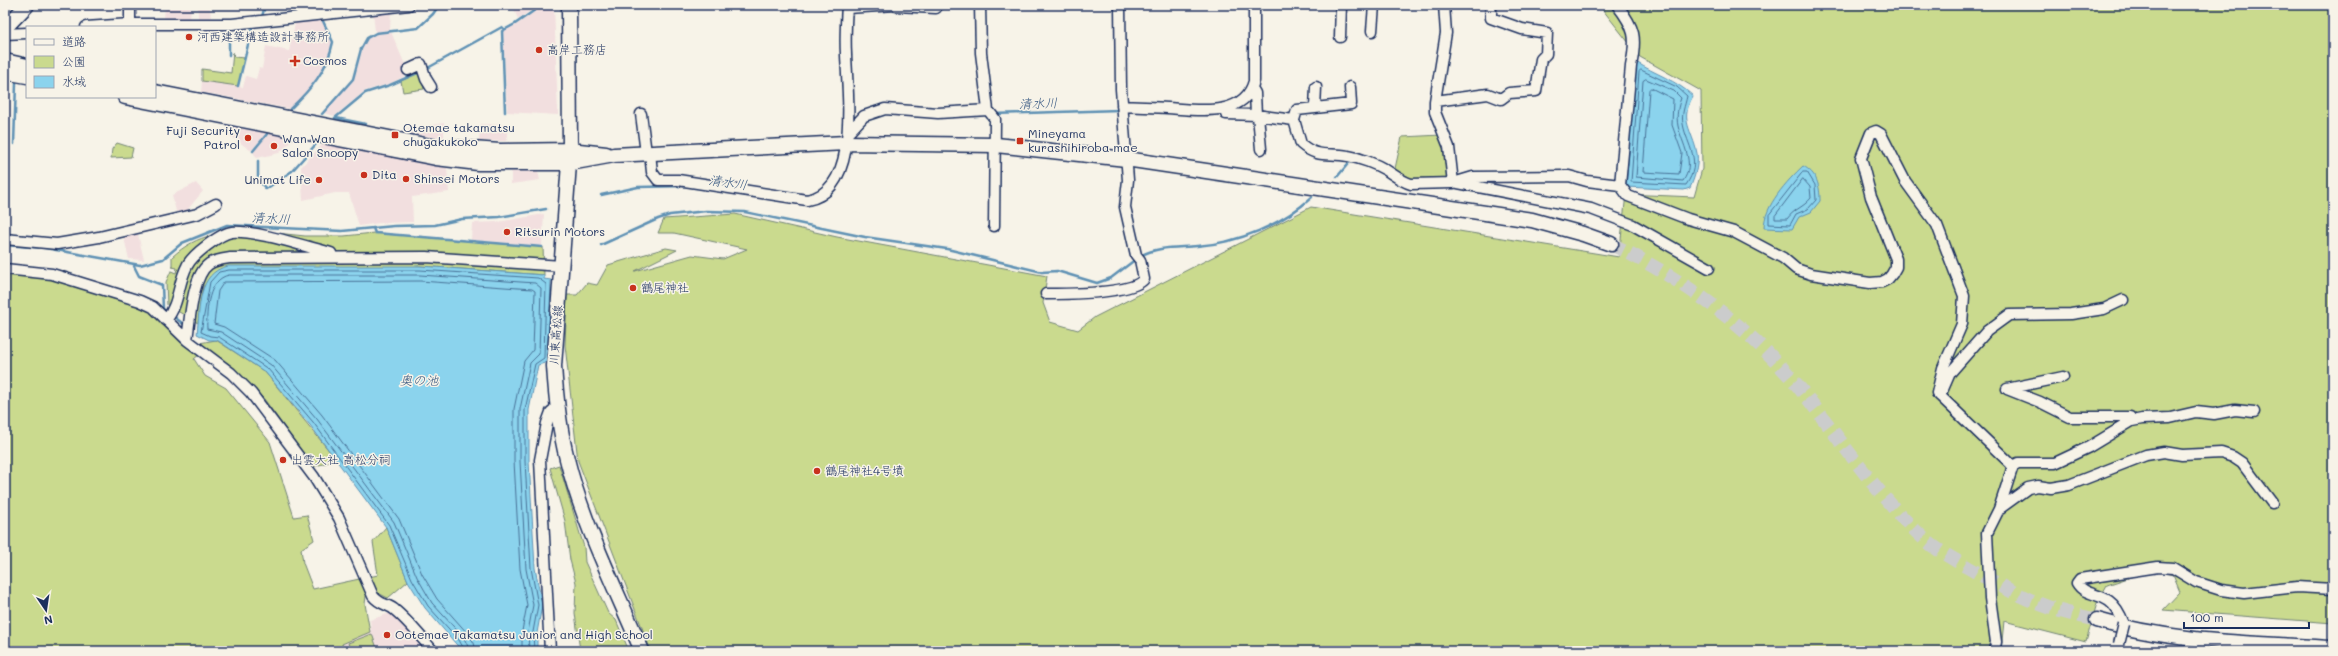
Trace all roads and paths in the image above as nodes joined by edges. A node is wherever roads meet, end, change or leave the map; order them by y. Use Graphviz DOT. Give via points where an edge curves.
graph roads {
  1 [pos="27,5"];
  2 [pos="130,5"];
  3 [pos="409,5"];
  4 [pos="569,5"];
  5 [pos="936,5"];
  6 [pos="980,5"];
  7 [pos="1120,5"];
  8 [pos="1254,5"];
  9 [pos="1341,5"];
  10 [pos="1374,5"];
  11 [pos="1444,5"];
  12 [pos="1491,5"];
  13 [pos="1617,5"];
  14 [pos="847,6"];
  15 [pos="896,6"];
  16 [pos="130,24"];
  17 [pos="101,26"];
  18 [pos="5,28"];
  19 [pos="1372,31"];
  20 [pos="26,32"];
  21 [pos="5,34"];
  22 [pos="1340,37"];
  23 [pos="5,61"];
  24 [pos="26,66"];
  25 [pos="408,70"];
  26 [pos="5,72"];
  27 [pos="26,76"];
  28 [pos="431,87"];
  29 [pos="1316,87"];
  30 [pos="1350,87"];
  31 [pos="1253,91"];
  32 [pos="156,92"];
  33 [pos="130,98"];
  34 [pos="1435,101"];
  35 [pos="1315,108"];
  36 [pos="1123,110"];
  37 [pos="1225,111"];
  38 [pos="641,114"];
  39 [pos="991,114"];
  40 [pos="1257,115"];
  41 [pos="1294,120"];
  42 [pos="848,138"];
  43 [pos="996,146"];
  44 [pos="1261,149"];
  45 [pos="648,153"];
  46 [pos="570,156"];
  47 [pos="1126,159"];
  48 [pos="1456,183"];
  49 [pos="1620,185"];
  50 [pos="216,204"];
  51 [pos="994,226"];
  52 [pos="5,239"];
  53 [pos="1612,244"];
  54 [pos="347,256"];
  55 [pos="562,266"];
  56 [pos="1709,268"];
  57 [pos="5,269"];
  58 [pos="1046,294"];
  59 [pos="2123,300"];
  60 [pos="168,316"];
  61 [pos="187,340"];
  62 [pos="2063,377"];
  63 [pos="1940,396"];
  64 [pos="557,407"];
  65 [pos="2254,412"];
  66 [pos="2132,421"];
  67 [pos="2013,466"];
  68 [pos="2272,503"];
  69 [pos="1999,509"];
  70 [pos="2333,589"];
  71 [pos="2097,620"];
  72 [pos="2118,624"];
  73 [pos="2119,647"];
  74 [pos="2333,648"];
  75 [pos="433,651"];
  76 [pos="550,651"];
  77 [pos="642,651"];
  78 [pos="1994,651"];
  1 -- 18 [label="street"];
  2 -- 16 [label="street"];
  3 -- 16 [label="street" via="232,24"];
  4 -- 46 [label="street, 川東高松線"];
  5 -- 15 [label="street" via="936,8"];
  6 -- 39 [label="street" via="981,53"];
  7 -- 36 [label="street"];
  8 -- 31 [label="street"];
  9 -- 22 [label="street"];
  10 -- 19 [label="street"];
  11 -- 34 [label="street" via="1446,33"];
  12 -- 34 [label="street" via="1491,18 1522,29 1547,33 1546,54 1541,59 1536,91 1509,93 1501,99 1488,94"];
  13 -- 49 [label="street" via="1634,32 1635,47"];
  14 -- 15 [label="street"];
  14 -- 42 [label="street"];
  16 -- 17 [label="street"];
  20 -- 21 [label="street"];
  23 -- 24 [label="street"];
  25 -- 28 [label="street" via="421,64"];
  26 -- 27 [label="street"];
  29 -- 35 [label="street"];
  30 -- 35 [label="street" via="1351,104"];
  31 -- 37 [label="street"];
  31 -- 40 [label="street"];
  32 -- 46 [label="street" via="430,146"];
  33 -- 46 [label="street" via="457,161"];
  34 -- 48 [label="street" via="1435,112 1449,147"];
  35 -- 41 [label="street" via="1297,110"];
  36 -- 37 [label="street"];
  36 -- 47 [label="street"];
  37 -- 40 [label="street"];
  38 -- 45 [label="street"];
  39 -- 42 [label="street" via="885,109 864,116"];
  39 -- 43 [label="street"];
  40 -- 41 [label="street"];
  40 -- 44 [label="street"];
  41 -- 48 [label="street" via="1301,144 1312,152 1348,156 1385,169 1411,184"];
  42 -- 43 [label="street"];
  42 -- 45 [label="street"];
  42 -- 45 [label="street" via="834,181 825,192 808,200 678,180 658,180 652,172"];
  43 -- 47 [label="street"];
  43 -- 51 [label="street"];
  45 -- 46 [label="street"];
  46 -- 55 [label="street, 川東高松線"];
  47 -- 53 [label="street" via="1532,220"];
  47 -- 58 [label="street" via="1128,180 1125,207 1144,279 1137,285 1085,295"];
  48 -- 49 [label="street" via="1473,177 1569,176"];
  48 -- 56 [label="street" via="1591,209 1633,224"];
  49 -- 63 [label="street" via="1628,196 1642,202 1734,232 1783,258 1796,269 1853,281 1882,282 1892,274 1896,267 1896,259 1871,197 1861,158 1871,133 1876,131 1881,134 1905,181 1937,225 1964,296 1962,324 1938,381 1937,393"];
  50 -- 52 [label="street" via="197,214 57,244"];
  54 -- 55 [label="street" via="426,257"];
  54 -- 60 [label="street" via="247,233 225,233 193,256 186,266"];
  54 -- 61 [label="street" via="230,258 210,263 198,278"];
  55 -- 64 [label="street, 川東高松線" via="554,366"];
  57 -- 60 [label="street" via="52,274 111,290"];
  59 -- 63 [label="street" via="2104,309 2071,314 2009,315 1987,331 1950,373"];
  60 -- 61 [label="street"];
  61 -- 75 [label="street" via="231,373 251,392 314,476 339,518 373,596 379,603 395,609"];
  62 -- 66 [label="street" via="2007,389 2070,417 2130,416"];
  63 -- 67 [label="street"];
  64 -- 76 [label="street" via="551,412 547,424 540,460"];
  64 -- 77 [label="street, 川東高松線" via="576,489"];
  65 -- 66 [label="street" via="2196,412 2170,418"];
  66 -- 67 [label="street" via="2089,448 2055,464 2018,463"];
  67 -- 69 [label="street"];
  68 -- 69 [label="street" via="2242,463 2233,457 2221,453 2182,455 2164,452 2146,455 2069,485 2028,488"];
  69 -- 78 [label="street" via="1987,533 1990,598 1996,642"];
  70 -- 72 [label="street" via="2297,587 2244,593 2221,590 2196,582 2173,568 2158,567 2080,579 2077,583 2080,589 2109,601 2122,617"];
  71 -- 72 [label="street"];
  72 -- 73 [label="street, bridge"];
  72 -- 74 [label="street" via="2178,637"];
}
